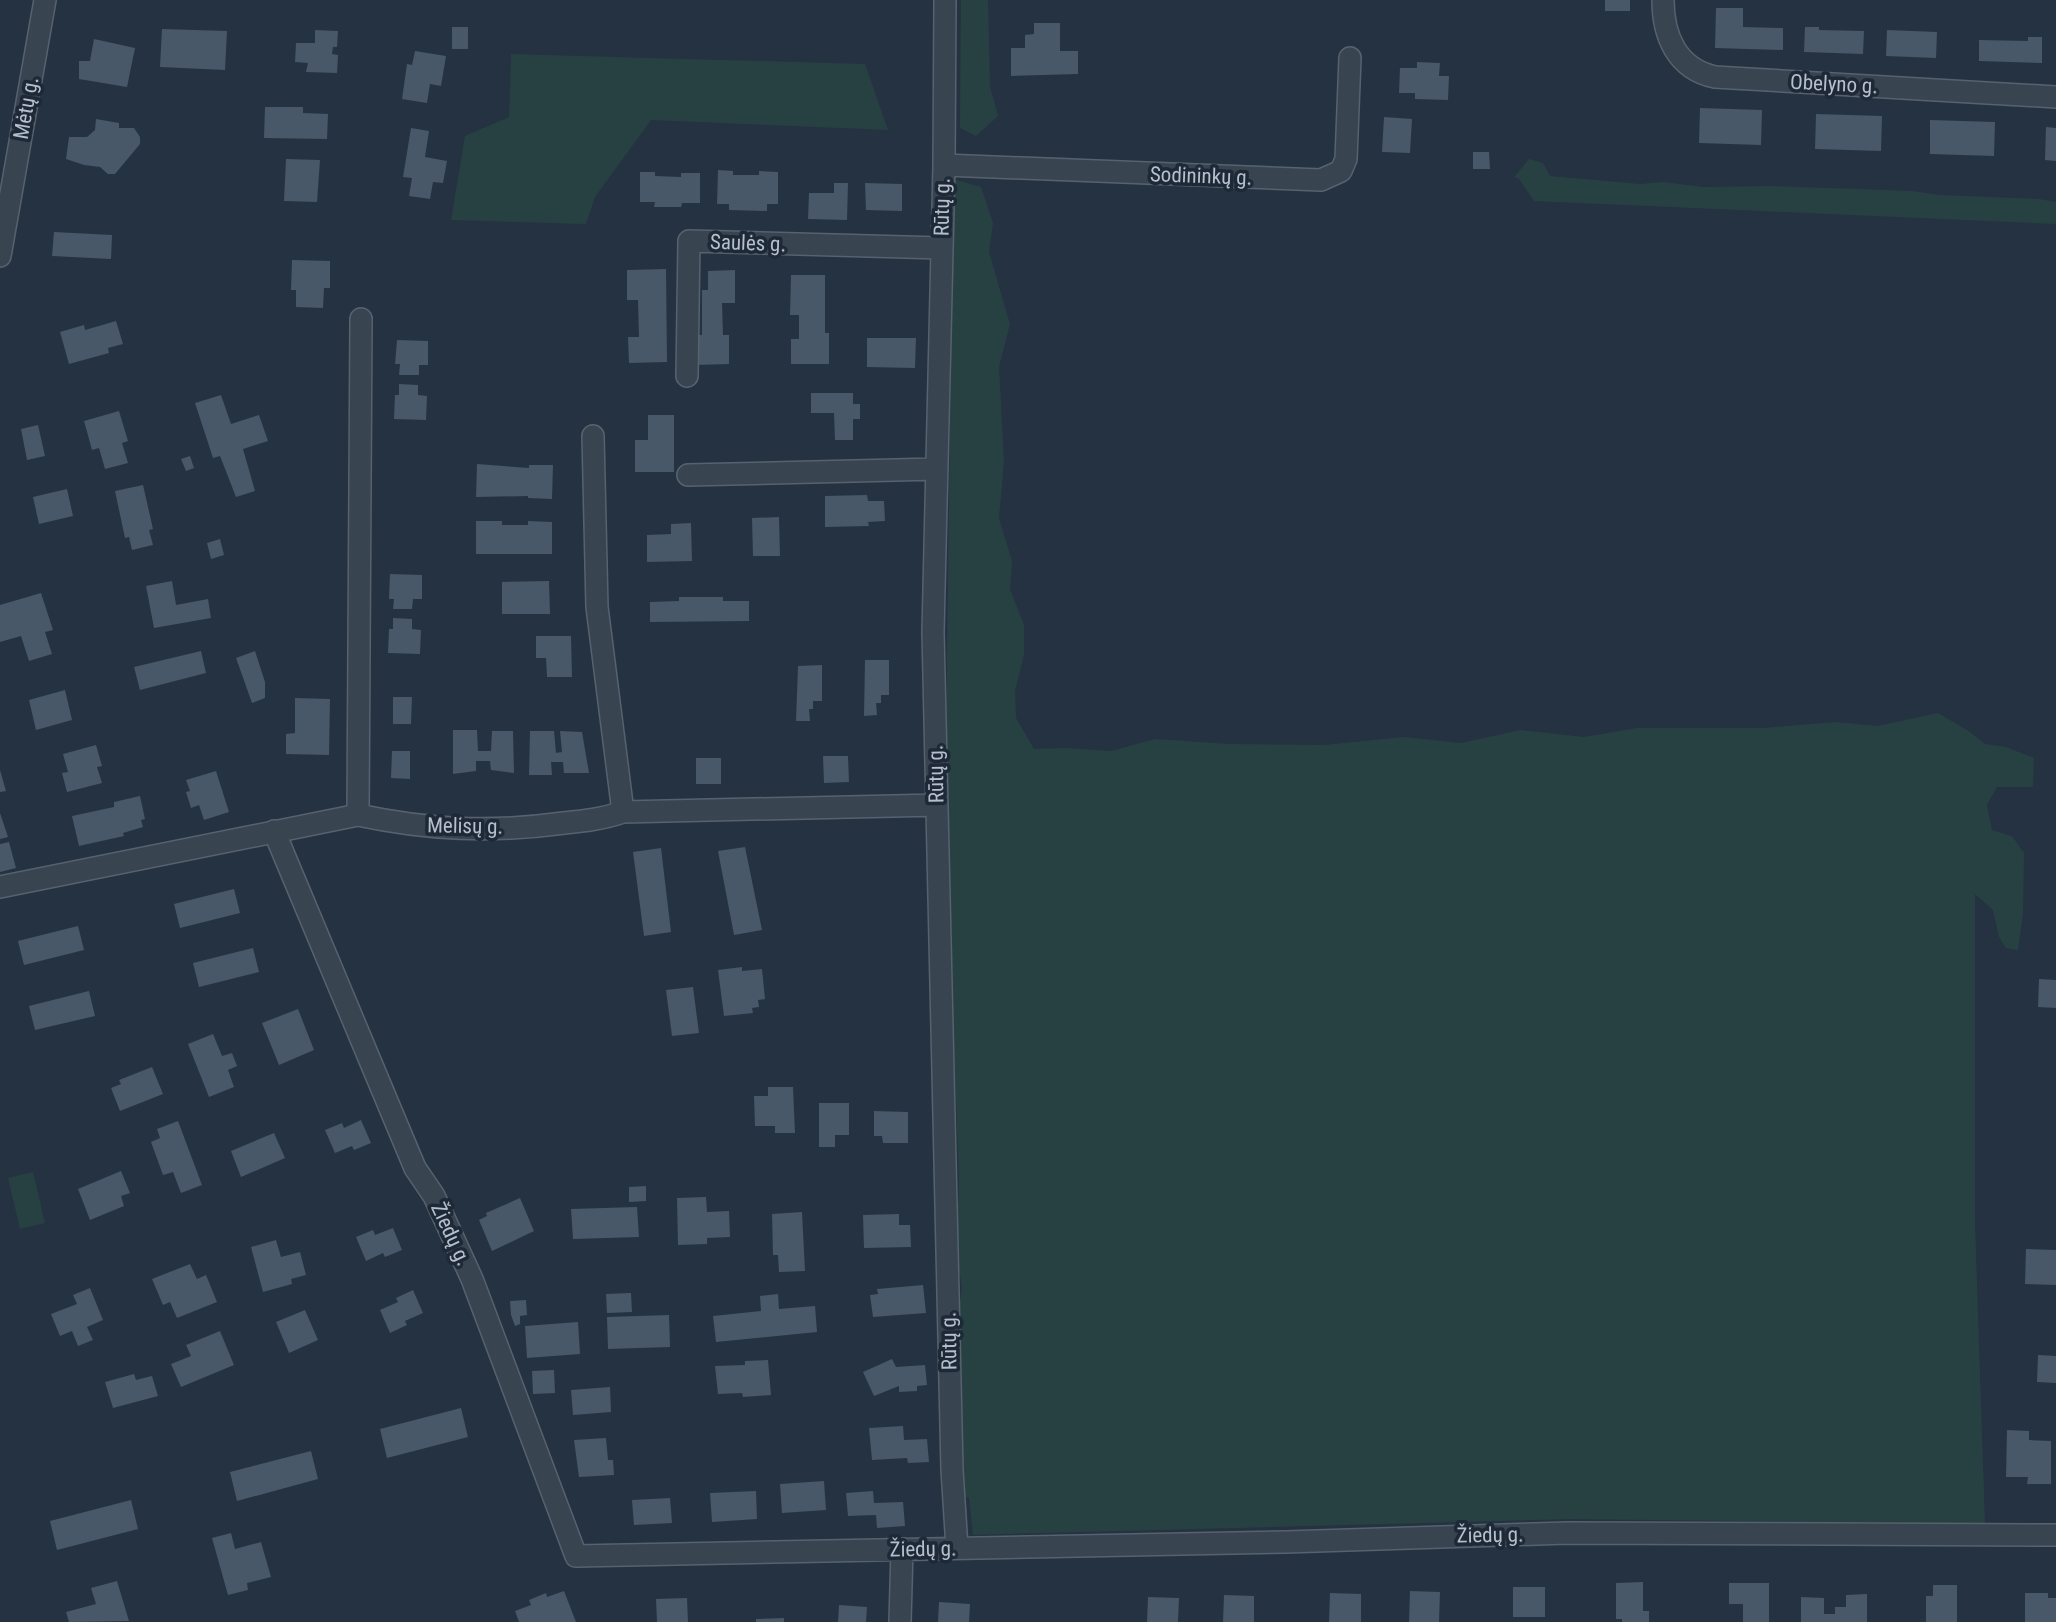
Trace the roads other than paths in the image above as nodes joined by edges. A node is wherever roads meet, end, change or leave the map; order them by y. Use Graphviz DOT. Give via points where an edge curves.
graph roads {
  1 [pos="45,0"];
  2 [pos="945,0"];
  3 [pos="1663,0"];
  4 [pos="1350,58"];
  5 [pos="2056,97"];
  6 [pos="944,165"];
  7 [pos="942,248"];
  8 [pos="0,256"];
  9 [pos="361,319"];
  10 [pos="687,376"];
  11 [pos="593,436"];
  12 [pos="936,469"];
  13 [pos="688,475"];
  14 [pos="937,805"];
  15 [pos="623,813"];
  16 [pos="358,815"];
  17 [pos="274,831"];
  18 [pos="0,887"];
  19 [pos="2056,1535"];
  20 [pos="957,1548"];
  21 [pos="902,1549"];
  22 [pos="900,1622"];
  1 -- 8 [label="street, Mėtų g."];
  2 -- 6 [label="street, Rūtų g."];
  3 -- 5 [label="street, Obelyno g." via="1670,41 1699,74"];
  4 -- 6 [label="street, Sodininkų g." via="1346,159 1341,171 1321,180"];
  6 -- 7 [label="street, Rūtų g."];
  7 -- 10 [label="street, Saulės g." via="689,241"];
  7 -- 12 [label="street, Rūtų g."];
  9 -- 16 [label="street"];
  11 -- 15 [label="street" via="597,607"];
  12 -- 13 [label="street"];
  12 -- 14 [label="street, Rūtų g."];
  14 -- 15 [label="street, Melisų g."];
  14 -- 20 [label="street, Rūtų g."];
  15 -- 16 [label="street, Melisų g." via="540,827 461,830"];
  16 -- 17 [label="street, Melisų g."];
  17 -- 18 [label="street, Melisų g."];
  17 -- 21 [label="street, Žiedų g." via="415,1168 435,1196 472,1279 576,1556"];
  19 -- 20 [label="street, Žiedų g." via="1567,1533"];
  20 -- 21 [label="street, Žiedų g."];
  21 -- 22 [label="street"];
}
